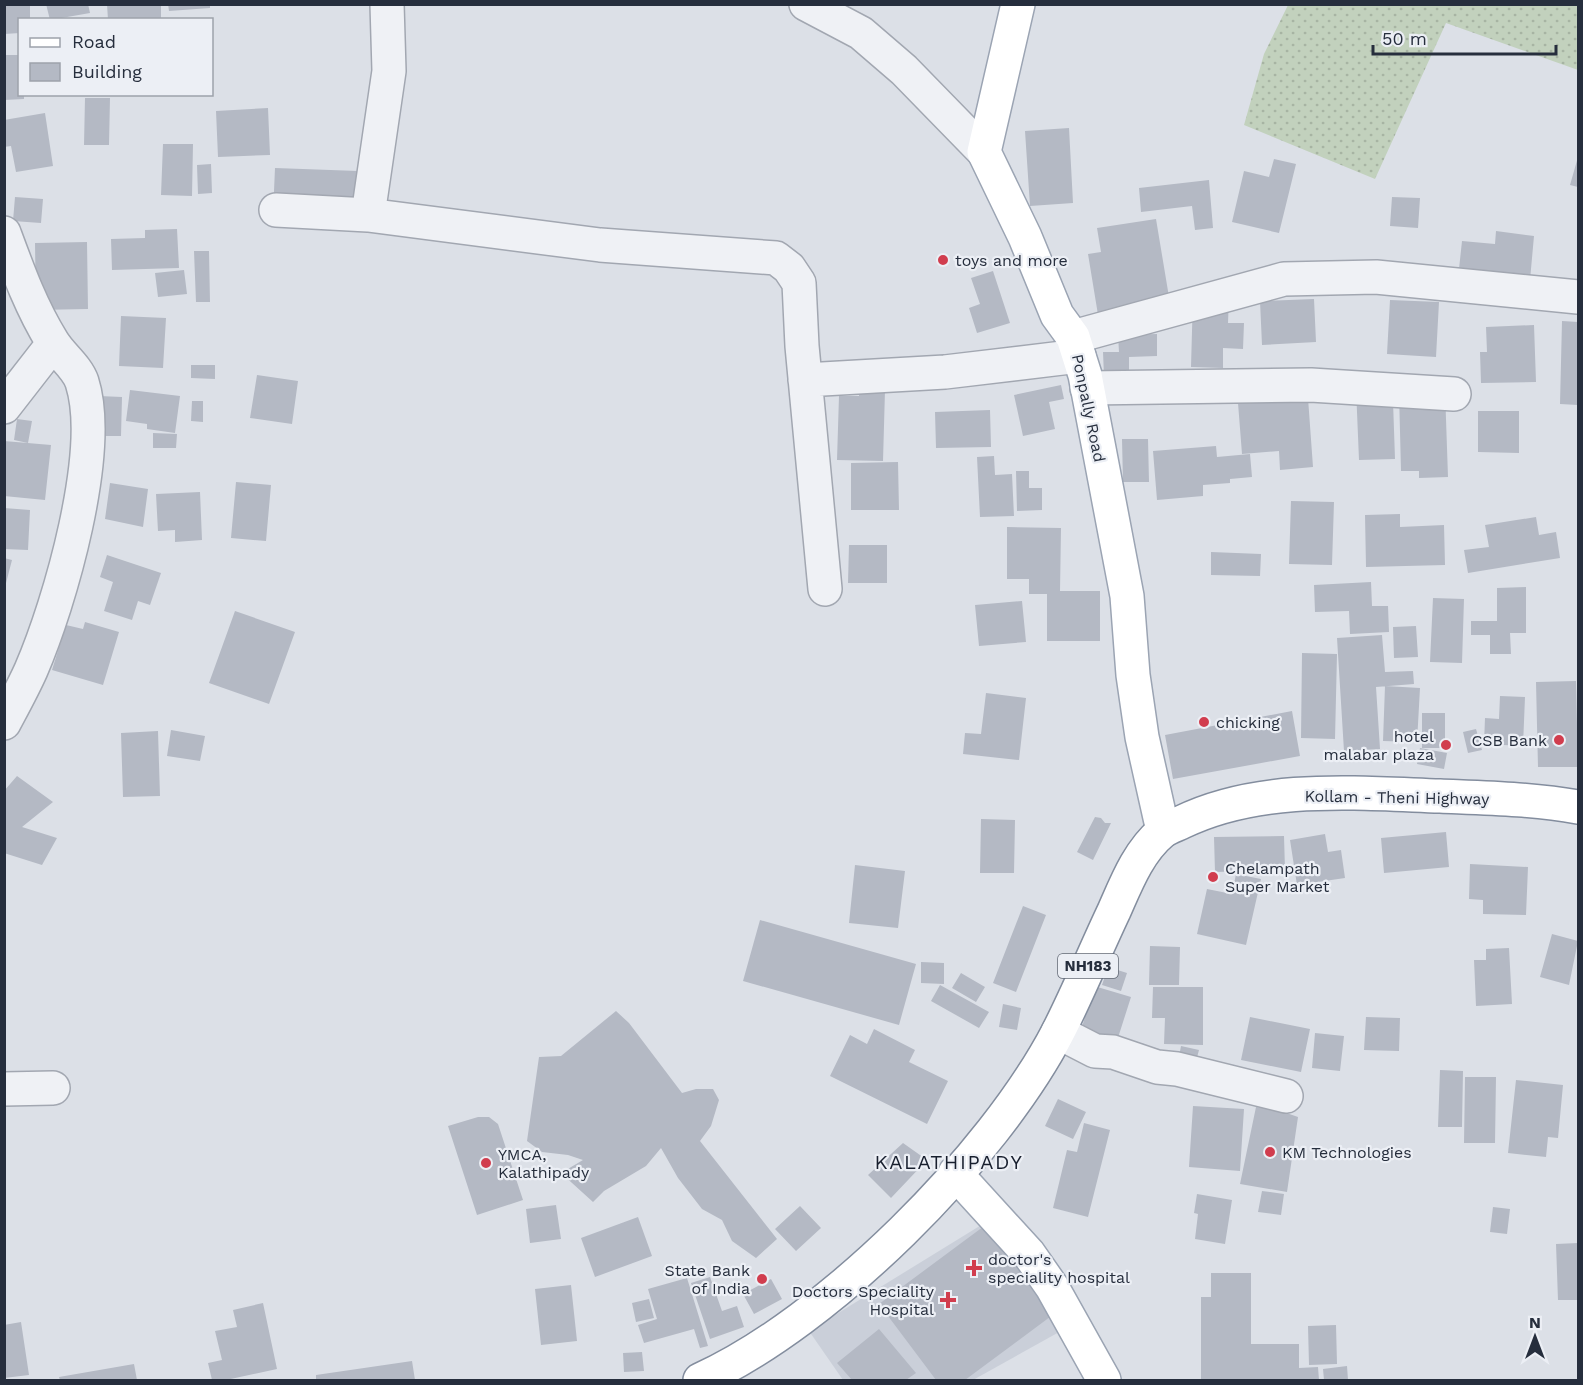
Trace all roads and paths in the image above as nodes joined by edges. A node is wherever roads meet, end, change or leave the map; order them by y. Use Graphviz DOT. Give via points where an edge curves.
graph roads {
  1 [pos="387,4"];
  2 [pos="806,4"];
  3 [pos="1018,4"];
  4 [pos="984,152"];
  5 [pos="276,210"];
  6 [pos="368,214"];
  7 [pos="4,233"];
  8 [pos="1578,297"];
  9 [pos="53,344"];
  10 [pos="1076,346"];
  11 [pos="805,380"];
  12 [pos="1087,387"];
  13 [pos="1454,394"];
  14 [pos="4,407"];
  15 [pos="825,589"];
  16 [pos="4,723"];
  17 [pos="1578,807"];
  18 [pos="1163,831"];
  19 [pos="1058,1032"];
  20 [pos="53,1088"];
  21 [pos="4,1089"];
  22 [pos="1286,1096"];
  23 [pos="955,1173"];
  24 [pos="700,1380"];
  25 [pos="1104,1380"];
  1 -- 6 [label="street" via="389,71"];
  2 -- 4 [label="street" via="861,33 904,70"];
  3 -- 4 [label="main road"];
  4 -- 10 [label="main road, Ponpally Road"];
  5 -- 6 [label="street"];
  6 -- 11 [label="street" via="600,245 776,258 789,268 798,283"];
  7 -- 9 [label="street" via="29,300"];
  8 -- 10 [label="street" via="1376,277 1284,279"];
  9 -- 14 [label="street"];
  9 -- 16 [label="street" via="81,378 89,407 87,460 55,600 31,669"];
  10 -- 11 [label="street" via="945,372"];
  10 -- 12 [label="main road, Ponpally Road"];
  11 -- 15 [label="street"];
  12 -- 13 [label="street" via="1311,386"];
  12 -- 18 [label="main road, Ponpally Road" via="1127,596 1142,738"];
  17 -- 18 [label="main road, Kollam - Theni Highway / NH183" via="1483,798 1308,794 1237,803 1199,814"];
  18 -- 19 [label="main road, Kollam - Theni Highway / NH183" via="1145,850 1127,883"];
  19 -- 22 [label="street" via="1095,1051 1113,1052 1157,1067"];
  19 -- 23 [label="main road, Kollam - Theni Highway / NH183" via="1014,1104"];
  20 -- 21 [label="street"];
  23 -- 24 [label="main road, Kollam - Theni Highway / NH183" via="843,1286 760,1346"];
  23 -- 25 [label="main road" via="1035,1262"];
}
